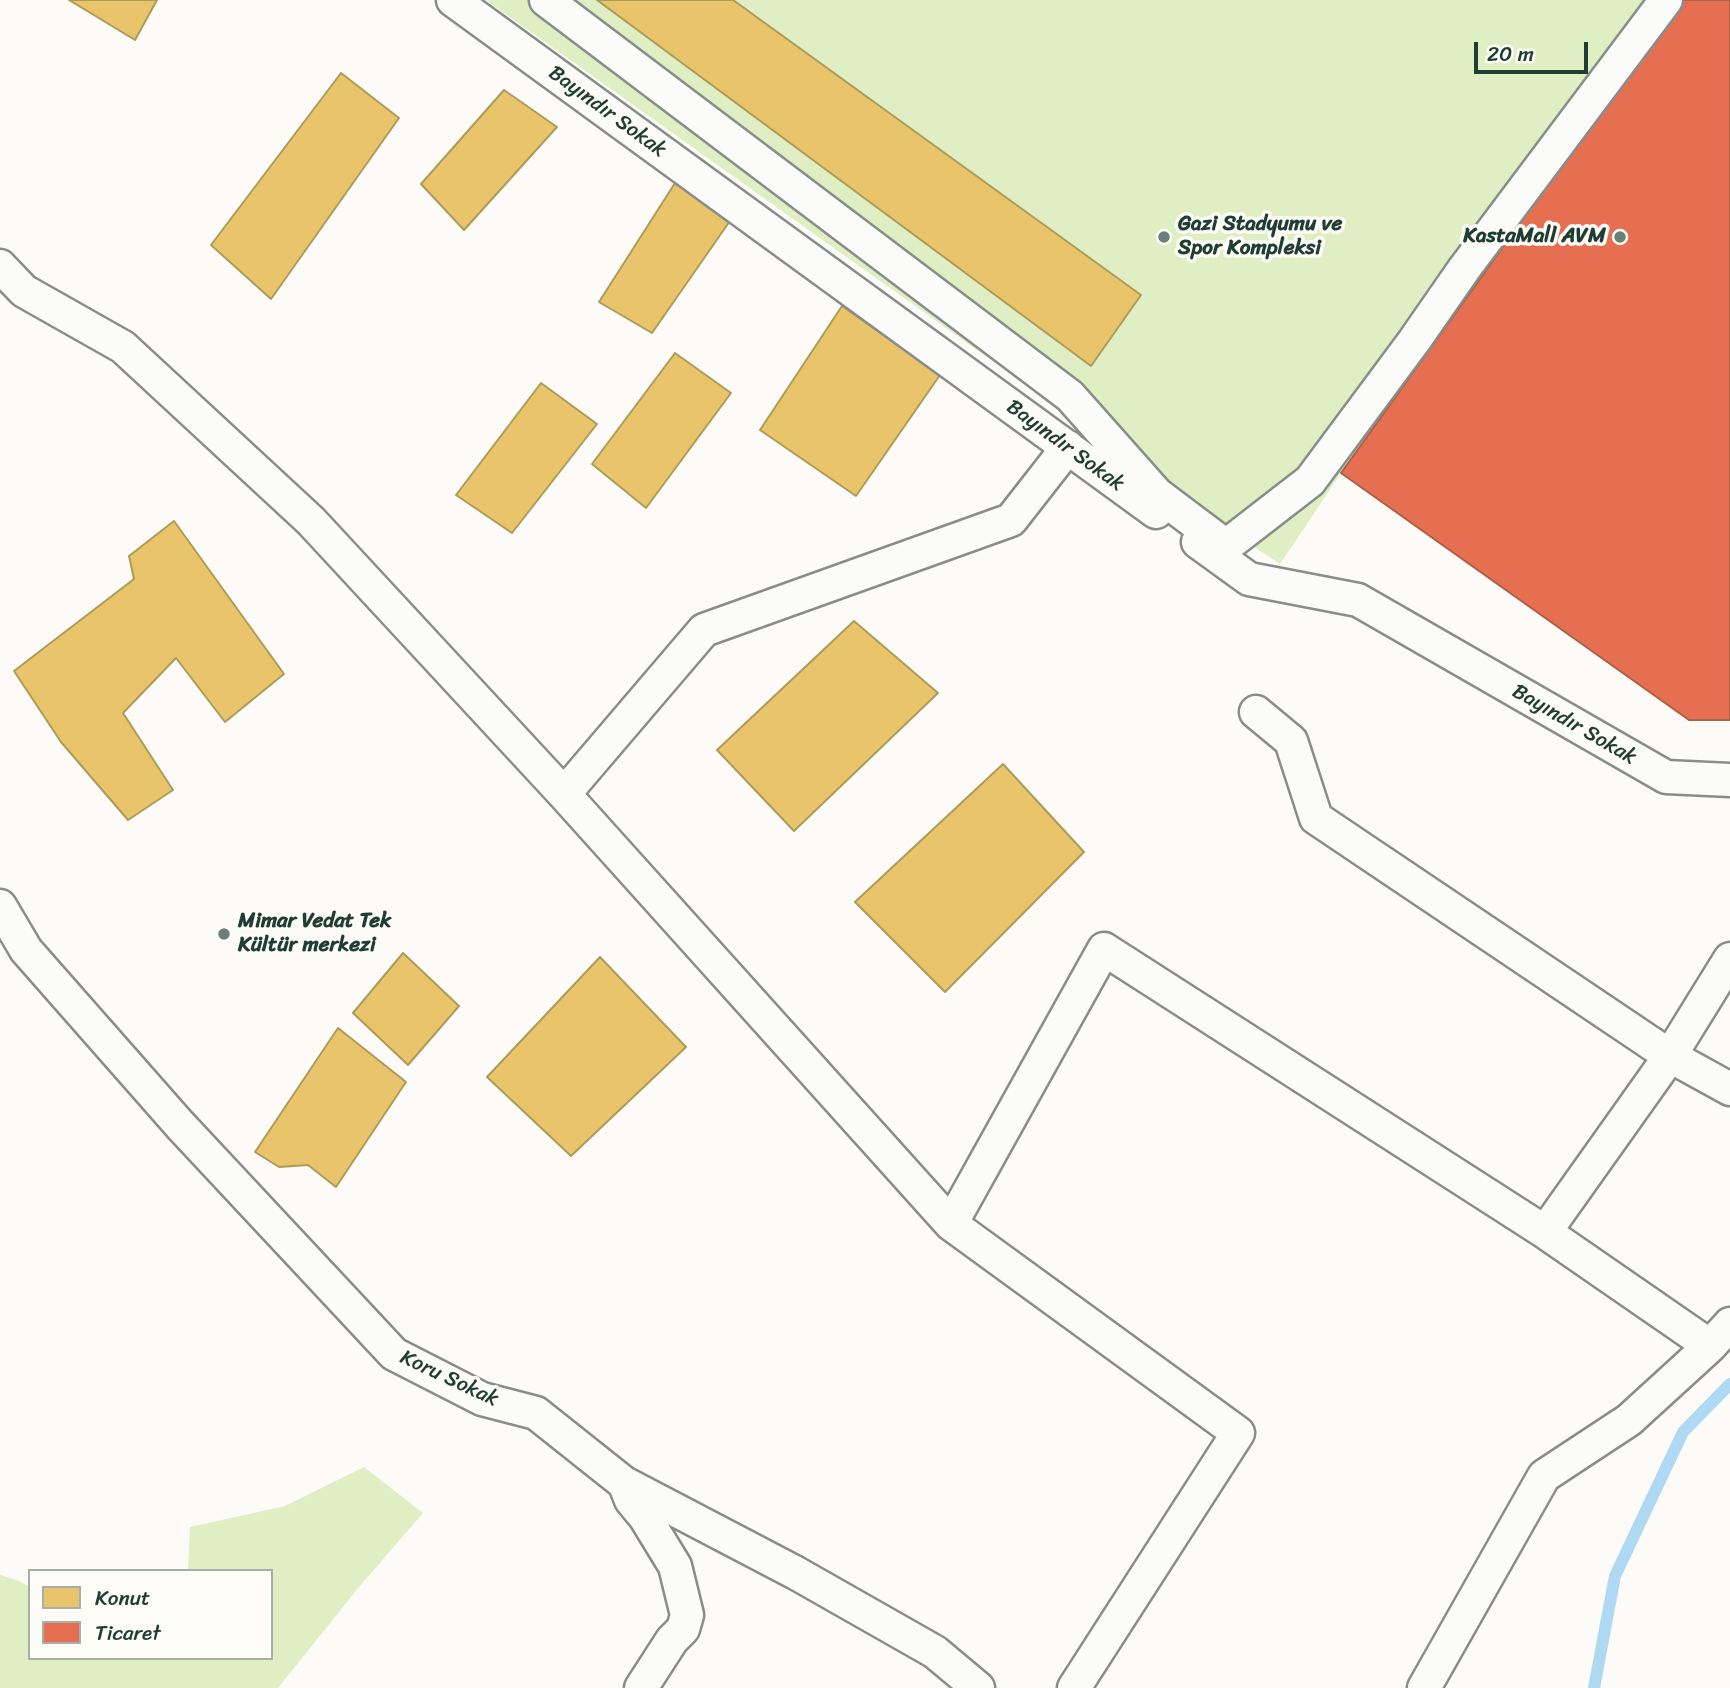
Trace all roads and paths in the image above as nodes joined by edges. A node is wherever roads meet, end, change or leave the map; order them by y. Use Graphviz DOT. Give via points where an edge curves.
graph roads {
  1 [pos="453,0"];
  2 [pos="547,0"];
  3 [pos="1666,0"];
  4 [pos="0,266"];
  5 [pos="1068,447"];
  6 [pos="1256,712"];
  7 [pos="1730,780"];
  8 [pos="564,794"];
  9 [pos="0,906"];
  10 [pos="1730,959"];
  11 [pos="1671,1056"];
  12 [pos="1730,1089"];
  13 [pos="951,1224"];
  14 [pos="1545,1232"];
  15 [pos="1720,1335"];
  16 [pos="624,1483"];
  17 [pos="641,1688"];
  18 [pos="978,1688"];
  19 [pos="1074,1688"];
  20 [pos="1424,1688"];
  1 -- 5 [label="street, Bayındır Sokak"];
  2 -- 3 [label="street" via="1070,396 1157,494 1226,546 1310,481"];
  4 -- 8 [label="street" via="24,291 122,347 310,521"];
  5 -- 7 [label="street, Bayındır Sokak" via="1249,579 1358,600 1665,777"];
  5 -- 8 [label="street" via="1011,520 704,630"];
  6 -- 11 [label="street" via="1291,741 1316,818"];
  8 -- 13 [label="street"];
  9 -- 16 [label="street, Koru Sokak" via="26,950 180,1125 394,1354 482,1399 536,1413"];
  10 -- 11 [label="street"];
  11 -- 12 [label="street"];
  11 -- 14 [label="street"];
  13 -- 14 [label="street" via="1104,949"];
  13 -- 19 [label="street" via="1238,1433"];
  14 -- 15 [label="street"];
  15 -- 20 [label="street" via="1629,1420 1544,1476"];
  16 -- 17 [label="street" via="676,1566 687,1615 683,1629"];
  16 -- 18 [label="street, Koru Sokak" via="935,1652"];
}
